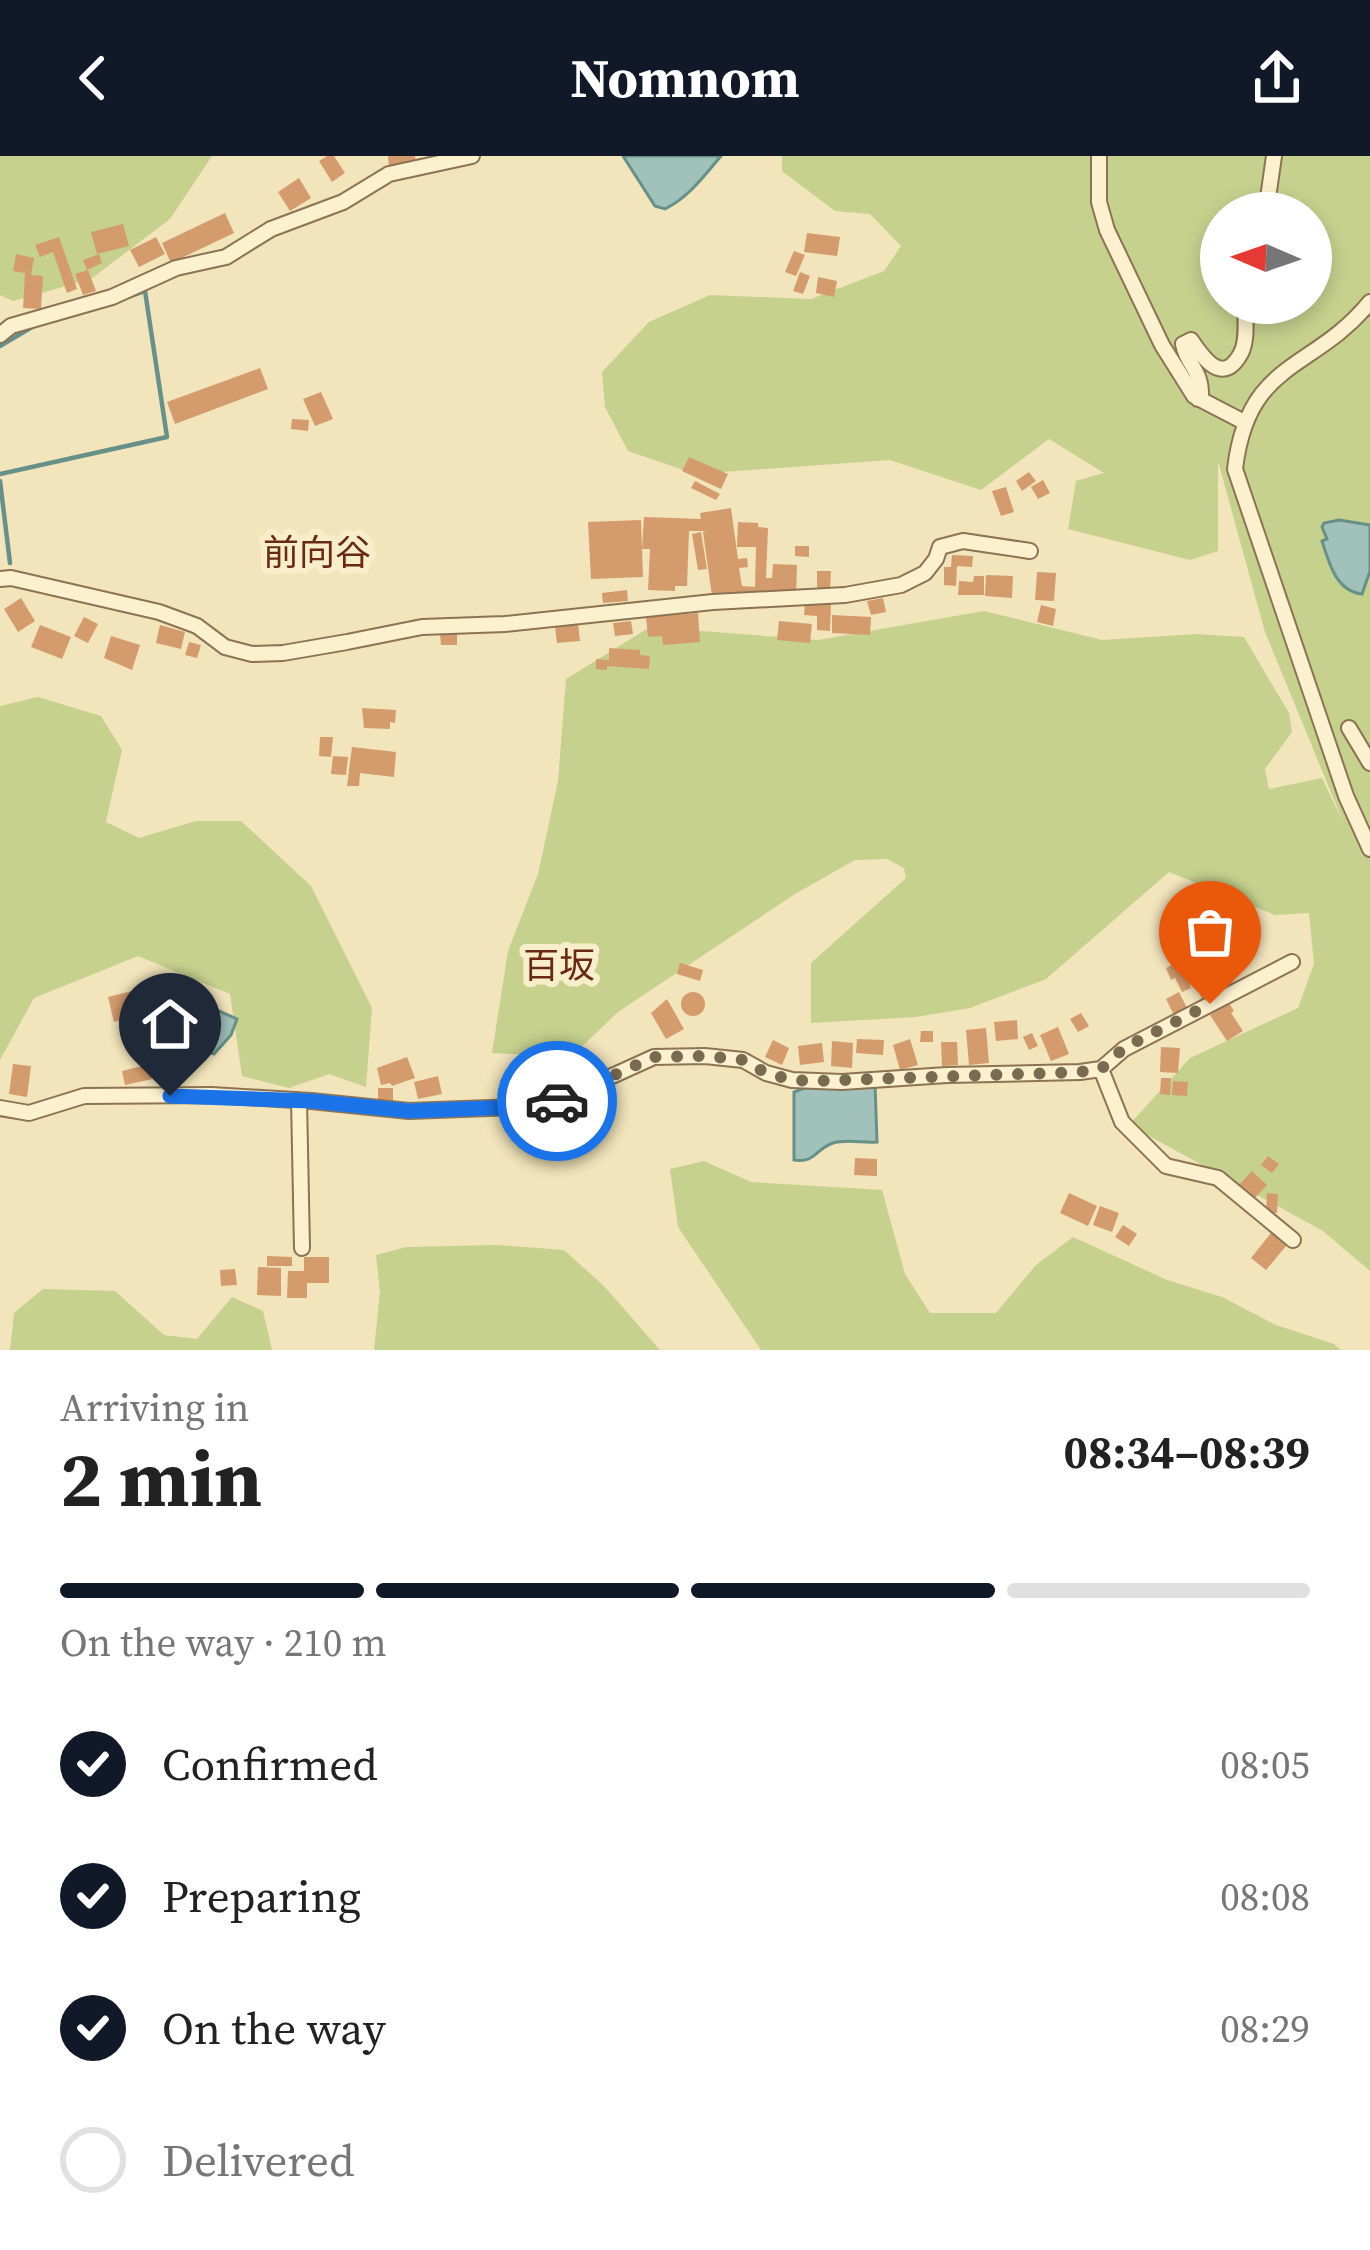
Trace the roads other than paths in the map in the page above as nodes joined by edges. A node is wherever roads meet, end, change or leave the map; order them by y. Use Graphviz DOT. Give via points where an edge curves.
graph roads {
  1 [pos="472,156"];
  2 [pos="1099,156"];
  3 [pos="1274,156"];
  4 [pos="1270,192"];
  5 [pos="1370,302"];
  6 [pos="1245,324"];
  7 [pos="0,335"];
  8 [pos="1198,399"];
  9 [pos="1244,422"];
  10 [pos="1030,551"];
  11 [pos="0,579"];
  12 [pos="1349,728"];
  13 [pos="1370,763"];
  14 [pos="1370,849"];
  15 [pos="1292,962"];
  16 [pos="1101,1069"];
  17 [pos="299,1100"];
  18 [pos="0,1108"];
  19 [pos="1293,1240"];
  20 [pos="302,1248"];
  1 -- 7 [label="street" via="389,174 226,256"];
  2 -- 8 [label="street" via="1107,230 1162,345"];
  3 -- 4 [label="street"];
  5 -- 9 [label="street" via="1274,378"];
  6 -- 8 [label="street" via="1244,348 1222,369 1191,340 1183,344 1200,376"];
  8 -- 9 [label="street"];
  9 -- 14 [label="street" via="1235,469 1242,496"];
  10 -- 11 [label="street" via="963,541 940,547 925,573 901,585 845,596 422,627 252,654 159,612"];
  12 -- 13 [label="street"];
  15 -- 16 [label="street" via="1124,1048"];
  16 -- 17 [label="street" via="842,1082 792,1080 743,1060 654,1057 546,1106 409,1111"];
  16 -- 19 [label="street" via="1122,1122 1166,1166 1218,1178"];
  17 -- 18 [label="street" via="85,1096 29,1113"];
  17 -- 20 [label="street"];
}
